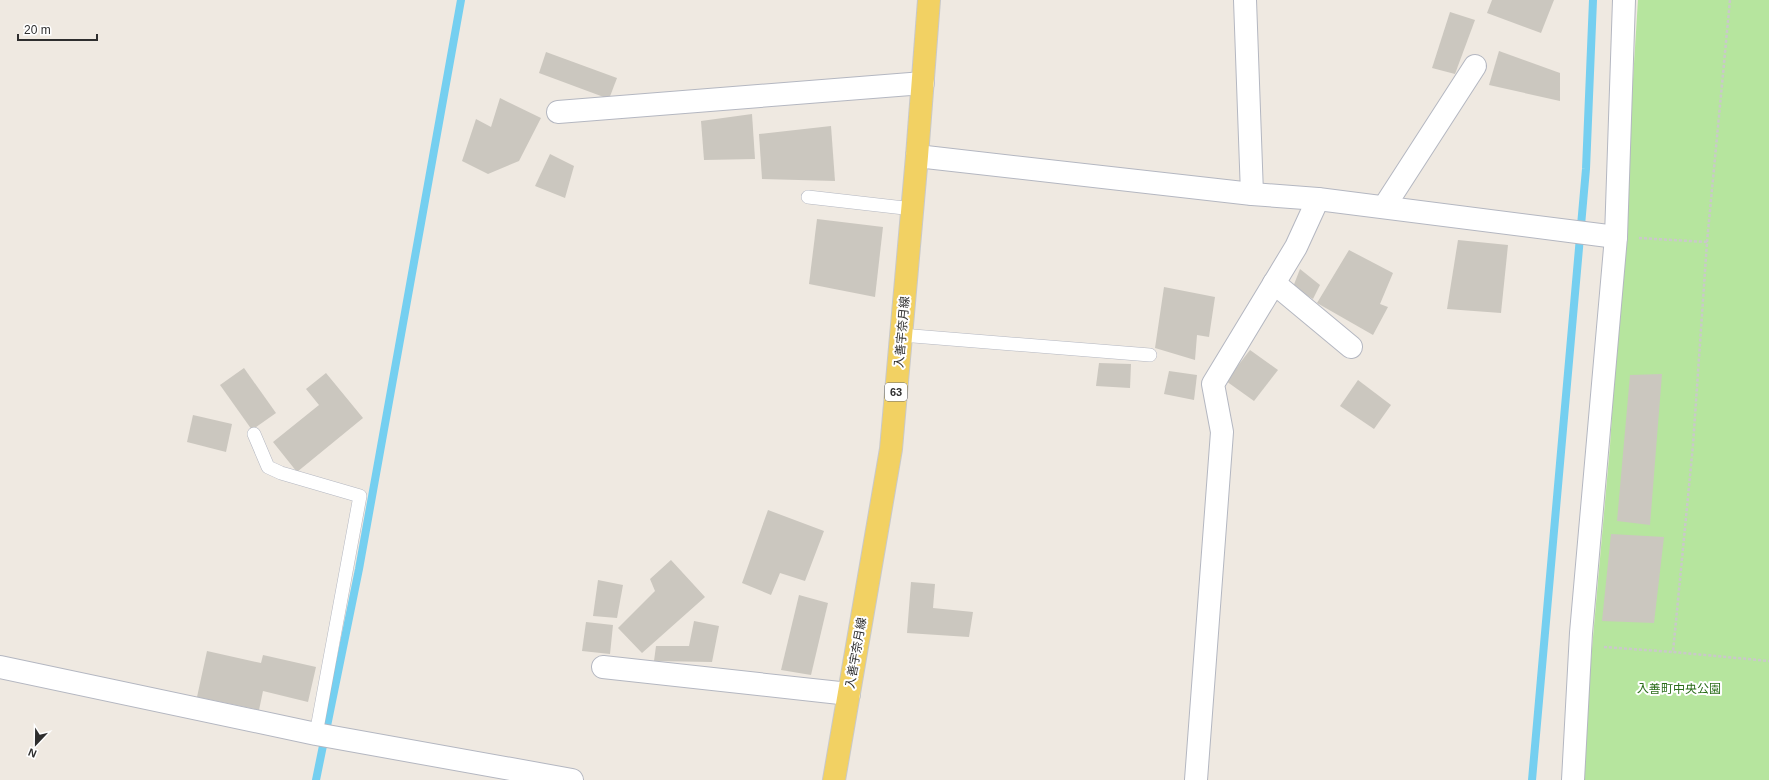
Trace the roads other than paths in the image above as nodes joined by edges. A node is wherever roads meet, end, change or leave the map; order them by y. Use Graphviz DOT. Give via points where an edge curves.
graph roads {
  1 [pos="929,0"];
  2 [pos="1245,0"];
  3 [pos="1624,0"];
  4 [pos="1476,66"];
  5 [pos="923,83"];
  6 [pos="558,112"];
  7 [pos="917,156"];
  8 [pos="1252,194"];
  9 [pos="808,197"];
  10 [pos="1318,199"];
  11 [pos="1384,207"];
  12 [pos="913,209"];
  13 [pos="1616,237"];
  14 [pos="1274,283"];
  15 [pos="901,335"];
  16 [pos="1351,347"];
  17 [pos="1150,355"];
  18 [pos="254,434"];
  19 [pos="0,667"];
  20 [pos="603,667"];
  21 [pos="849,694"];
  22 [pos="316,734"];
  23 [pos="572,780"];
  24 [pos="834,780"];
  25 [pos="1196,780"];
  26 [pos="1573,780"];
  1 -- 5 [label="main road, 入善宇奈月線 / 63"];
  2 -- 8 [label="street"];
  3 -- 13 [label="street"];
  4 -- 11 [label="street"];
  5 -- 6 [label="street"];
  5 -- 7 [label="main road, 入善宇奈月線 / 63"];
  7 -- 8 [label="street"];
  7 -- 12 [label="main road, 入善宇奈月線 / 63"];
  8 -- 10 [label="street"];
  9 -- 12 [label="lane"];
  10 -- 11 [label="street"];
  10 -- 14 [label="street" via="1296,247"];
  11 -- 13 [label="street"];
  12 -- 15 [label="main road, 入善宇奈月線 / 63"];
  13 -- 26 [label="street" via="1581,633"];
  14 -- 16 [label="street"];
  14 -- 25 [label="street" via="1213,384 1222,432"];
  15 -- 17 [label="lane"];
  15 -- 21 [label="main road, 入善宇奈月線 / 63" via="891,449"];
  18 -- 22 [label="lane" via="268,467 360,496"];
  19 -- 22 [label="street"];
  20 -- 21 [label="street"];
  21 -- 24 [label="main road, 入善宇奈月線 / 63"];
  22 -- 23 [label="street"];
}
